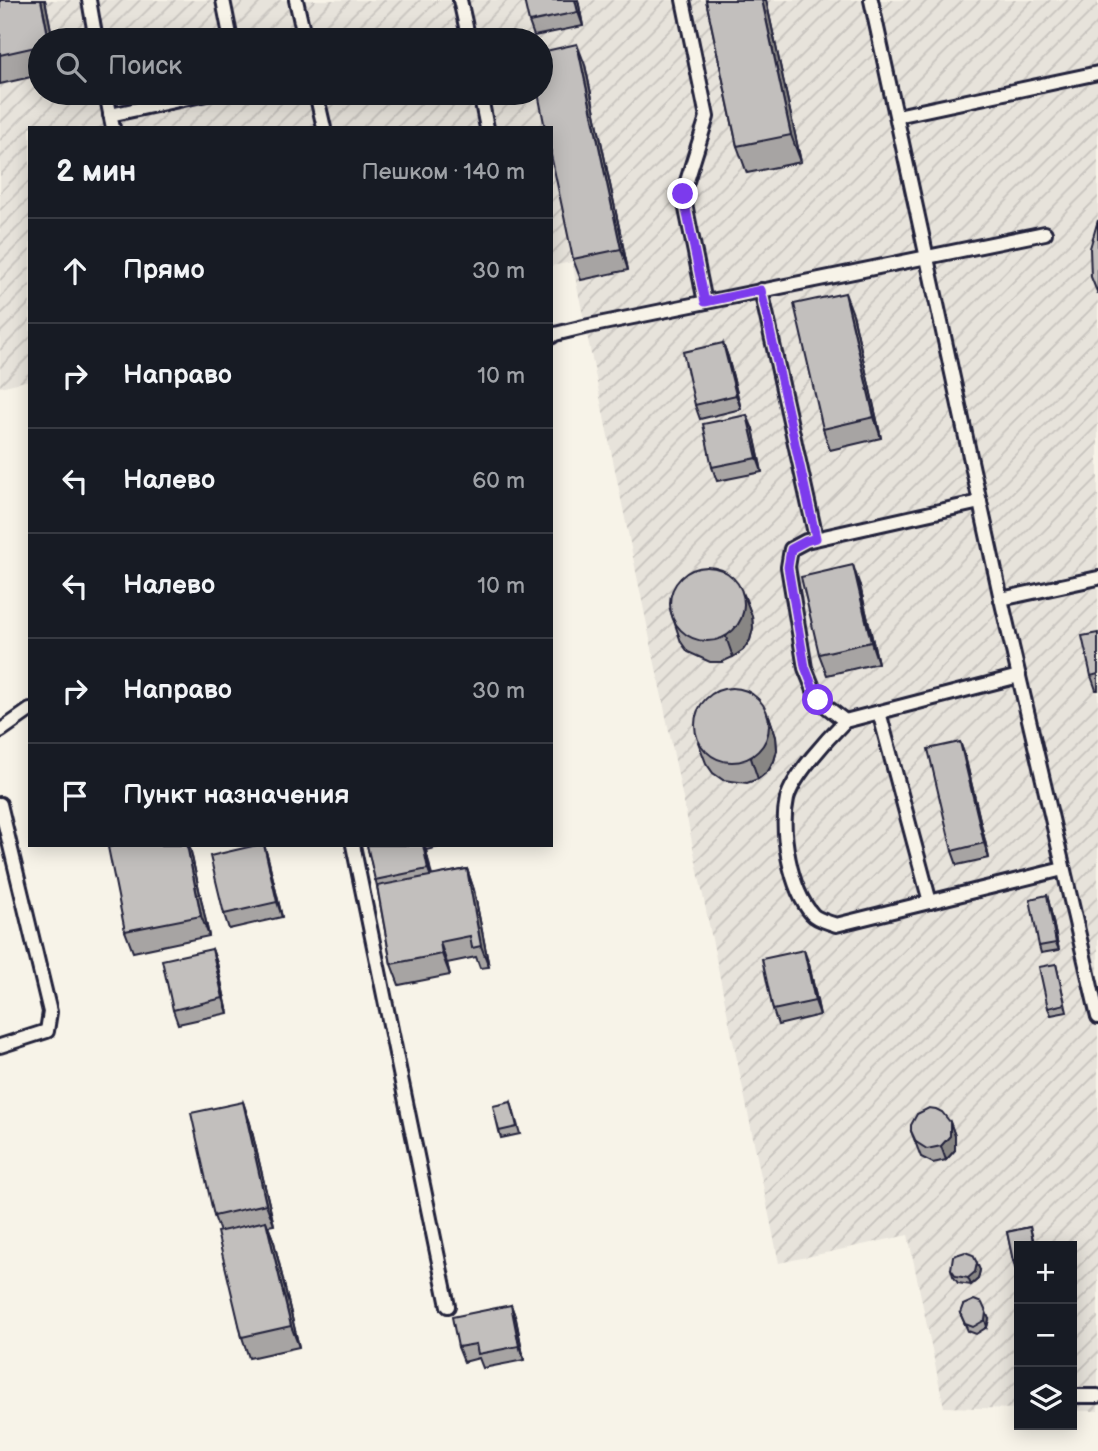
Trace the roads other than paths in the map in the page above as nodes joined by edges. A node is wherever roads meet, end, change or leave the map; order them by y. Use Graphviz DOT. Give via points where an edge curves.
graph roads {
  1 [pos="89,0"];
  2 [pos="223,0"];
  3 [pos="296,0"];
  4 [pos="460,0"];
  5 [pos="683,0"];
  6 [pos="871,0"];
  7 [pos="94,28"];
  8 [pos="229,28"];
  9 [pos="302,28"];
  10 [pos="466,28"];
  11 [pos="1098,73"];
  12 [pos="169,105"];
  13 [pos="319,105"];
  14 [pos="483,105"];
  15 [pos="897,116"];
  16 [pos="112,121"];
  17 [pos="324,126"];
  18 [pos="487,126"];
  19 [pos="1045,233"];
  20 [pos="926,255"];
  21 [pos="761,290"];
  22 [pos="705,302"];
  23 [pos="553,336"];
  24 [pos="980,502"];
  25 [pos="816,538"];
  26 [pos="1098,578"];
  27 [pos="1001,599"];
  28 [pos="1018,676"];
  29 [pos="28,711"];
  30 [pos="878,712"];
  31 [pos="845,721"];
  32 [pos="0,731"];
  33 [pos="1,813"];
  34 [pos="353,847"];
  35 [pos="1063,869"];
  36 [pos="930,902"];
  37 [pos="1098,1017"];
  38 [pos="0,1046"];
  39 [pos="449,1306"];
  40 [pos="1077,1396"];
  41 [pos="1098,1396"];
  1 -- 7 [label="lane"];
  2 -- 8 [label="lane"];
  3 -- 9 [label="lane"];
  4 -- 10 [label="lane"];
  5 -- 22 [label="lane" via="707,117 683,194"];
  6 -- 15 [label="lane"];
  11 -- 15 [label="lane"];
  12 -- 16 [label="lane"];
  13 -- 17 [label="lane"];
  14 -- 18 [label="lane"];
  15 -- 20 [label="lane"];
  19 -- 20 [label="lane"];
  20 -- 21 [label="lane"];
  20 -- 24 [label="lane"];
  21 -- 22 [label="lane"];
  21 -- 25 [label="lane"];
  22 -- 23 [label="lane"];
  24 -- 25 [label="lane"];
  24 -- 27 [label="lane"];
  25 -- 31 [label="lane" via="791,549 788,567 805,667 818,700"];
  26 -- 27 [label="lane"];
  27 -- 28 [label="lane"];
  28 -- 30 [label="lane"];
  28 -- 35 [label="lane"];
  29 -- 32 [label="lane"];
  30 -- 31 [label="lane"];
  30 -- 36 [label="lane"];
  31 -- 36 [label="lane" via="808,763 788,798 786,833 799,892 813,916 836,925"];
  33 -- 38 [label="lane" via="50,1020 47,1031"];
  34 -- 39 [label="lane"];
  35 -- 36 [label="lane"];
  35 -- 37 [label="lane"];
  40 -- 41 [label="lane"];
}
